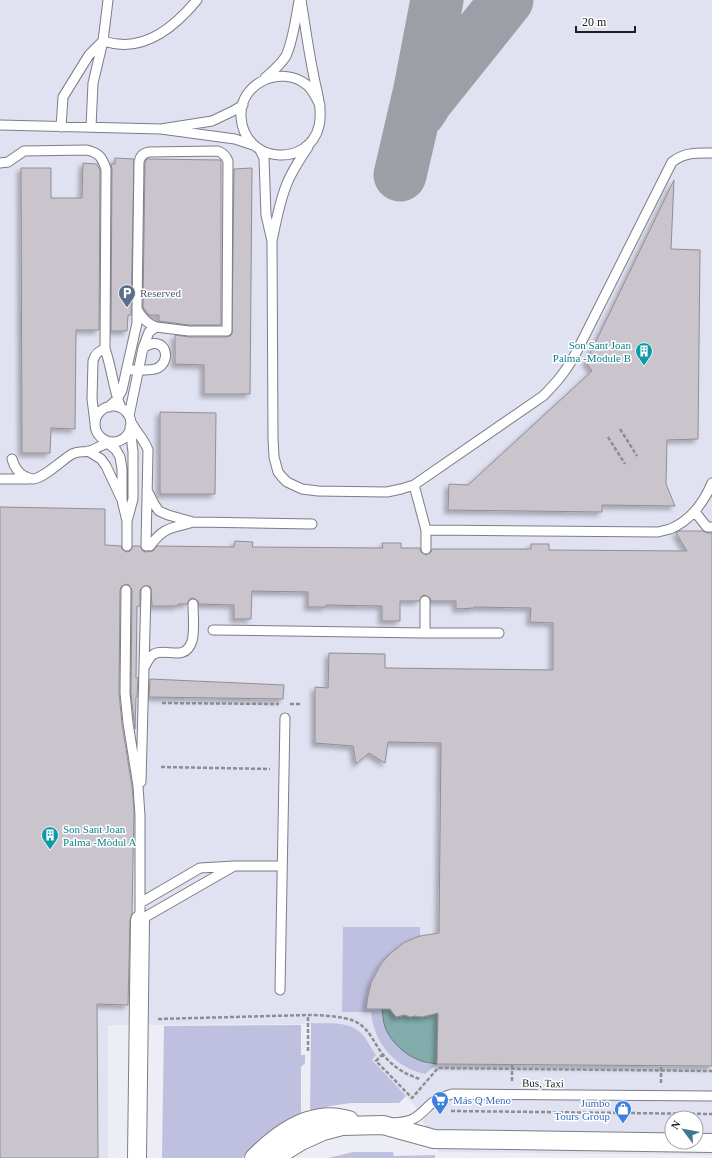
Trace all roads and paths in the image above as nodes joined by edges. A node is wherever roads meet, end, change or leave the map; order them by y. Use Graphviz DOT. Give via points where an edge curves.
graph roads {
  1 [pos="108,0"];
  2 [pos="197,0"];
  3 [pos="301,0"];
  4 [pos="103,41"];
  5 [pos="263,80"];
  6 [pos="243,105"];
  7 [pos="320,105"];
  8 [pos="0,125"];
  9 [pos="61,127"];
  10 [pos="91,127"];
  11 [pos="161,129"];
  12 [pos="310,142"];
  13 [pos="257,147"];
  14 [pos="712,153"];
  15 [pos="0,163"];
  16 [pos="272,241"];
  17 [pos="137,309"];
  18 [pos="156,327"];
  19 [pos="143,348"];
  20 [pos="105,349"];
  21 [pos="138,369"];
  22 [pos="126,375"];
  23 [pos="117,399"];
  24 [pos="109,407"];
  25 [pos="120,408"];
  26 [pos="130,421"];
  27 [pos="95,423"];
  28 [pos="620,429"];
  29 [pos="608,436"];
  30 [pos="108,441"];
  31 [pos="88,451"];
  32 [pos="637,456"];
  33 [pos="12,459"];
  34 [pos="626,464"];
  35 [pos="0,479"];
  36 [pos="33,479"];
  37 [pos="712,483"];
  38 [pos="414,485"];
  39 [pos="147,490"];
  40 [pos="122,500"];
  41 [pos="695,512"];
  42 [pos="127,521"];
  43 [pos="193,522"];
  44 [pos="312,524"];
  45 [pos="712,527"];
  46 [pos="426,530"];
  47 [pos="127,546"];
  48 [pos="426,548"];
  49 [pos="126,590"];
  50 [pos="146,590"];
  51 [pos="425,601"];
  52 [pos="193,604"];
  53 [pos="213,630"];
  54 [pos="425,633"];
  55 [pos="499,633"];
  56 [pos="145,667"];
  57 [pos="162,703"];
  58 [pos="301,704"];
  59 [pos="285,718"];
  60 [pos="161,767"];
  61 [pos="270,769"];
  62 [pos="140,816"];
  63 [pos="234,866"];
  64 [pos="282,866"];
  65 [pos="140,911"];
  66 [pos="280,990"];
  67 [pos="308,1015"];
  68 [pos="156,1020"];
  69 [pos="308,1051"];
  70 [pos="383,1054"];
  71 [pos="712,1071"];
  72 [pos="420,1079"];
  73 [pos="712,1096"];
  74 [pos="451,1111"];
  75 [pos="712,1114"];
  76 [pos="378,1125"];
  77 [pos="342,1126"];
  78 [pos="712,1144"];
  79 [pos="137,1158"];
  80 [pos="254,1158"];
  81 [pos="276,1158"];
  82 [pos="295,1158"];
  1 -- 4 [label="lane"];
  2 -- 4 [label="lane" via="182,18 168,29 143,42 119,44"];
  3 -- 5 [label="lane" via="285,56"];
  3 -- 7 [label="lane"];
  4 -- 9 [label="lane" via="89,55 63,97"];
  4 -- 10 [label="lane" via="93,83"];
  5 -- 6 [label="lane" via="254,86"];
  5 -- 7 [label="lane" via="274,76 297,79 315,94"];
  6 -- 11 [label="lane" via="212,121"];
  6 -- 13 [label="lane" via="243,126 247,136"];
  7 -- 12 [label="lane" via="318,131"];
  8 -- 9 [label="lane"];
  9 -- 10 [label="lane"];
  10 -- 11 [label="lane"];
  11 -- 13 [label="lane" via="235,139"];
  12 -- 13 [label="lane" via="292,154 281,156"];
  12 -- 16 [label="lane" via="280,202"];
  13 -- 16 [label="lane" via="264,158 266,215"];
  14 -- 38 [label="lane" via="690,153 672,162 574,357 556,383 543,396"];
  15 -- 20 [label="lane" via="8,162 24,151 87,150 96,153 103,160 106,169"];
  16 -- 38 [label="lane" via="273,438 278,472 287,482 302,489 318,491 388,492"];
  17 -- 18 [label="lane" via="143,318"];
  17 -- 18 [label="lane" via="140,157 149,152 223,153 228,161 227,331 189,331"];
  17 -- 22 [label="lane" via="137,323"];
  18 -- 19 [label="lane" via="149,332"];
  19 -- 21 [label="lane"];
  19 -- 21 [label="lane" via="156,342 166,354 161,366 154,369"];
  20 -- 23 [label="lane"];
  20 -- 27 [label="lane" via="94,355 93,361 92,399"];
  21 -- 22 [label="lane" via="131,370"];
  21 -- 26 [label="lane"];
  22 -- 23 [label="lane"];
  23 -- 24 [label="lane"];
  23 -- 25 [label="lane"];
  24 -- 25 [label="lane"];
  24 -- 27 [label="lane" via="100,413"];
  25 -- 26 [label="lane"];
  26 -- 30 [label="lane" via="129,433 125,437 120,441"];
  26 -- 39 [label="lane" via="148,450"];
  26 -- 42 [label="lane" via="133,499"];
  27 -- 30 [label="lane" via="98,434"];
  28 -- 32 [label="path"];
  29 -- 34 [label="path"];
  30 -- 31 [label="lane"];
  30 -- 40 [label="lane" via="120,457"];
  31 -- 36 [label="lane" via="72,454 40,477"];
  31 -- 40 [label="lane" via="101,459 106,466"];
  33 -- 36 [label="lane" via="20,474"];
  35 -- 36 [label="lane"];
  37 -- 41 [label="lane" via="707,496"];
  38 -- 46 [label="lane"];
  39 -- 43 [label="lane" via="159,511"];
  39 -- 43 [label="lane" via="148,546 159,534"];
  40 -- 42 [label="lane"];
  41 -- 45 [label="lane" via="707,527"];
  41 -- 46 [label="lane" via="683,522 658,532"];
  42 -- 47 [label="lane"];
  43 -- 44 [label="lane"];
  46 -- 48 [label="lane"];
  49 -- 62 [label="lane" via="125,698"];
  50 -- 56 [label="lane"];
  51 -- 54 [label="lane"];
  52 -- 56 [label="lane" via="193,635 188,648 180,654 154,654"];
  53 -- 54 [label="lane"];
  54 -- 55 [label="lane"];
  56 -- 62 [label="lane"];
  57 -- 58 [label="path"];
  59 -- 64 [label="lane"];
  60 -- 61 [label="path"];
  62 -- 65 [label="lane"];
  63 -- 64 [label="lane"];
  63 -- 65 [label="lane"];
  63 -- 65 [label="lane" via="200,868"];
  64 -- 66 [label="lane"];
  65 -- 79 [label="street"];
  67 -- 68 [label="path"];
  67 -- 69 [label="path"];
  67 -- 70 [label="path" via="354,1021 364,1027"];
  70 -- 71 [label="path" via="376,1061 412,1098 438,1068"];
  70 -- 72 [label="path" via="402,1072"];
  73 -- 76 [label="lane, Bus, Taxi" via="452,1094 433,1102 414,1119"];
  74 -- 75 [label="path"];
  76 -- 77 [label="street"];
  76 -- 78 [label="street" via="434,1139"];
  76 -- 80 [label="street" via="334,1117 308,1120 276,1138"];
  77 -- 81 [label="street" via="300,1141"];
  77 -- 82 [label="street" via="322,1136"];
}
